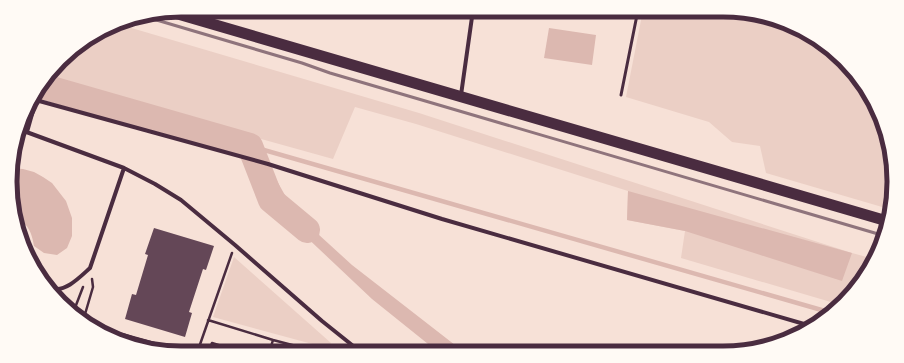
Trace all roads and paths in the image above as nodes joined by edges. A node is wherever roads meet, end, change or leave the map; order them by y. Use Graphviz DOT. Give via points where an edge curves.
graph roads {
  1 [pos="193,17"];
  2 [pos="471,17"];
  3 [pos="637,17"];
  4 [pos="621,95"];
  5 [pos="461,97"];
  6 [pos="38,101"];
  7 [pos="30,120"];
  8 [pos="27,132"];
  9 [pos="124,168"];
  10 [pos="882,220"];
  11 [pos="235,246"];
  12 [pos="90,268"];
  13 [pos="57,289"];
  14 [pos="75,307"];
  15 [pos="85,315"];
  16 [pos="208,320"];
  17 [pos="805,324"];
  18 [pos="121,334"];
  19 [pos="273,340"];
  20 [pos="162,345"];
  21 [pos="200,346"];
  22 [pos="211,346"];
  23 [pos="222,346"];
  24 [pos="271,346"];
  25 [pos="296,346"];
  26 [pos="354,346"];
  1 -- 5 [label="highway"];
  2 -- 5 [label="street"];
  3 -- 4 [label="lane"];
  5 -- 10 [label="highway"];
  6 -- 17 [label="street" via="268,164 442,219"];
  7 -- 8 [label="street"];
  8 -- 9 [label="street"];
  9 -- 11 [label="street" via="181,200"];
  9 -- 12 [label="street"];
  11 -- 16 [label="path"];
  11 -- 26 [label="street"];
  12 -- 13 [label="street" via="77,280"];
  12 -- 14 [label="path"];
  12 -- 15 [label="path" via="93,287"];
  16 -- 19 [label="path"];
  16 -- 21 [label="path"];
  18 -- 20 [label="path"];
  19 -- 24 [label="path"];
  19 -- 25 [label="path"];
  22 -- 23 [label="path" via="212,343"];
}
